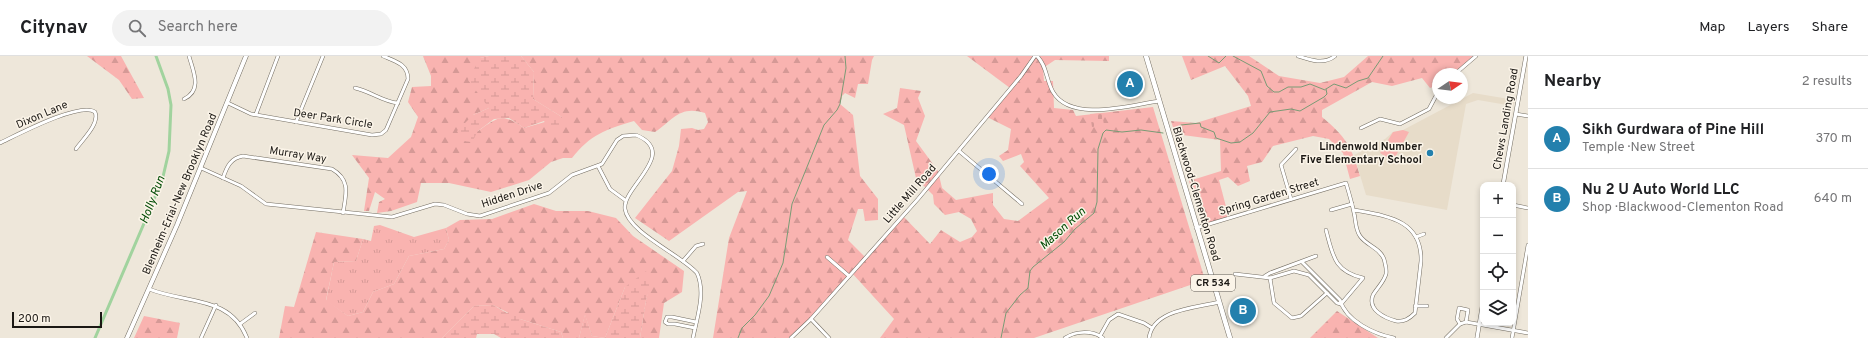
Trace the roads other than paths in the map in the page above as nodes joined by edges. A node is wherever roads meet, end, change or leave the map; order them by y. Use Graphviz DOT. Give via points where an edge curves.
graph roads {
  1 [pos="189,56"];
  2 [pos="246,56"];
  3 [pos="278,56"];
  4 [pos="323,56"];
  5 [pos="383,56"];
  6 [pos="1036,56"];
  7 [pos="1146,56"];
  8 [pos="1298,56"];
  9 [pos="1335,56"];
  10 [pos="1476,56"];
  11 [pos="1526,56"];
  12 [pos="1462,68"];
  13 [pos="356,88"];
  14 [pos="184,99"];
  15 [pos="1159,101"];
  16 [pos="228,103"];
  17 [pos="398,103"];
  18 [pos="1432,103"];
  19 [pos="256,114"];
  20 [pos="1516,114"];
  21 [pos="1528,116"];
  22 [pos="296,122"];
  23 [pos="1361,128"];
  24 [pos="0,143"];
  25 [pos="76,149"];
  26 [pos="1296,149"];
  27 [pos="959,151"];
  28 [pos="598,166"];
  29 [pos="201,168"];
  30 [pos="223,178"];
  31 [pos="1504,182"];
  32 [pos="1291,199"];
  33 [pos="625,200"];
  34 [pos="1022,204"];
  35 [pos="1352,204"];
  36 [pos="1516,206"];
  37 [pos="1528,208"];
  38 [pos="1331,210"];
  39 [pos="1354,210"];
  40 [pos="343,213"];
  41 [pos="1196,228"];
  42 [pos="1326,230"];
  43 [pos="1424,234"];
  44 [pos="1416,237"];
  45 [pos="703,244"];
  46 [pos="1528,245"];
  47 [pos="1316,256"];
  48 [pos="827,257"];
  49 [pos="683,261"];
  50 [pos="1302,262"];
  51 [pos="1234,274"];
  52 [pos="1310,274"];
  53 [pos="849,276"];
  54 [pos="1265,276"];
  55 [pos="1270,278"];
  56 [pos="149,289"];
  57 [pos="1327,293"];
  58 [pos="1219,302"];
  59 [pos="1341,304"];
  60 [pos="216,305"];
  61 [pos="1416,306"];
  62 [pos="1427,306"];
  63 [pos="255,313"];
  64 [pos="811,319"];
  65 [pos="696,322"];
  66 [pos="1466,322"];
  67 [pos="240,324"];
  68 [pos="1460,324"];
  69 [pos="1480,324"];
  70 [pos="1491,326"];
  71 [pos="695,328"];
  72 [pos="1152,328"];
  73 [pos="1513,330"];
  74 [pos="1528,333"];
  75 [pos="1102,337"];
  76 [pos="127,338"];
  77 [pos="202,338"];
  78 [pos="247,338"];
  79 [pos="693,338"];
  80 [pos="791,338"];
  81 [pos="829,338"];
  82 [pos="1065,338"];
  83 [pos="1149,338"];
  84 [pos="1230,338"];
  85 [pos="1394,338"];
  86 [pos="1446,338"];
  87 [pos="1477,338"];
  88 [pos="1512,338"];
  1 -- 14 [label="street" via="196,82 190,96"];
  2 -- 16 [label="main road, Blenheim-Erial-New Brooklyn Road"];
  3 -- 19 [label="street"];
  4 -- 22 [label="street"];
  5 -- 17 [label="street, Deer Park Circle" via="403,65 408,73"];
  6 -- 15 [label="street" via="1045,68 1053,92 1062,103 1070,106 1086,110"];
  6 -- 27 [label="street, Little Mill Road"];
  7 -- 15 [label="main road, Blackwood-Clementon Road / CR 534"];
  8 -- 9 [label="street" via="1320,61"];
  10 -- 12 [label="street"];
  11 -- 20 [label="street, Chews Landing Road"];
  13 -- 17 [label="street"];
  15 -- 41 [label="main road, Blackwood-Clementon Road / CR 534"];
  16 -- 19 [label="street, Deer Park Circle" via="240,110"];
  16 -- 29 [label="main road, Blenheim-Erial-New Brooklyn Road"];
  17 -- 22 [label="street, Deer Park Circle" via="386,130 375,135"];
  18 -- 23 [label="street" via="1429,109 1400,124 1380,119"];
  19 -- 22 [label="street, Deer Park Circle"];
  20 -- 21 [label="street"];
  20 -- 31 [label="street, Chews Landing Road"];
  24 -- 25 [label="street, Dixon Lane" via="70,112 90,109 95,112 96,118"];
  26 -- 32 [label="street" via="1281,165"];
  27 -- 34 [label="street"];
  27 -- 53 [label="street, Little Mill Road"];
  28 -- 33 [label="street" via="610,189"];
  28 -- 33 [label="street" via="605,160 617,140 623,136 636,135 648,143 652,160"];
  28 -- 40 [label="street, Hidden Drive" via="576,172 553,191 480,216 435,204 392,217"];
  29 -- 30 [label="street, Hidden Drive"];
  29 -- 56 [label="main road, Blenheim-Erial-New Brooklyn Road"];
  30 -- 40 [label="street, Hidden Drive" via="266,204"];
  30 -- 40 [label="street, Murray Way" via="230,162 243,156 332,169 344,180 346,194"];
  32 -- 35 [label="street, Spring Garden Street" via="1346,183"];
  32 -- 41 [label="street, Spring Garden Street"];
  33 -- 49 [label="street" via="625,210 634,226"];
  35 -- 38 [label="street"];
  35 -- 39 [label="street"];
  36 -- 37 [label="street"];
  39 -- 44 [label="street" via="1394,218 1407,226"];
  39 -- 61 [label="street" via="1360,237 1380,251 1384,260 1386,274 1373,297 1372,304 1375,310 1386,318 1402,321 1415,314"];
  41 -- 58 [label="main road, Blackwood-Clementon Road / CR 534"];
  42 -- 59 [label="street" via="1336,264 1347,272 1363,278"];
  43 -- 44 [label="street"];
  44 -- 61 [label="street" via="1421,254"];
  45 -- 49 [label="street" via="696,246"];
  46 -- 73 [label="street"];
  47 -- 50 [label="street"];
  48 -- 53 [label="street"];
  49 -- 65 [label="street" via="698,273 701,284"];
  50 -- 52 [label="street"];
  50 -- 54 [label="street"];
  51 -- 54 [label="street"];
  52 -- 55 [label="street" via="1294,271"];
  52 -- 57 [label="street"];
  52 -- 59 [label="street" via="1340,300"];
  53 -- 64 [label="street, Little Mill Road"];
  54 -- 55 [label="street"];
  55 -- 57 [label="street" via="1274,302 1292,318 1301,316"];
  56 -- 60 [label="street"];
  56 -- 76 [label="main road, Blenheim-Erial-New Brooklyn Road"];
  57 -- 59 [label="street"];
  58 -- 72 [label="street" via="1170,313 1160,318"];
  58 -- 84 [label="main road, Blackwood-Clementon Road / CR 534"];
  59 -- 85 [label="street" via="1362,326"];
  60 -- 67 [label="street" via="229,312"];
  60 -- 77 [label="street"];
  61 -- 62 [label="street"];
  63 -- 67 [label="street"];
  64 -- 80 [label="street, Little Mill Road"];
  64 -- 81 [label="street"];
  65 -- 71 [label="street"];
  65 -- 71 [label="street" via="672,317 667,317 665,322"];
  66 -- 68 [label="street"];
  66 -- 68 [label="street" via="1468,310 1459,308 1457,319"];
  66 -- 69 [label="street"];
  67 -- 78 [label="street"];
  68 -- 86 [label="street"];
  69 -- 87 [label="street"];
  70 -- 73 [label="street"];
  71 -- 79 [label="street"];
  72 -- 75 [label="street" via="1118,314 1109,320"];
  72 -- 83 [label="street"];
  73 -- 74 [label="street"];
  73 -- 88 [label="street"];
  75 -- 82 [label="street" via="1086,332"];
}
